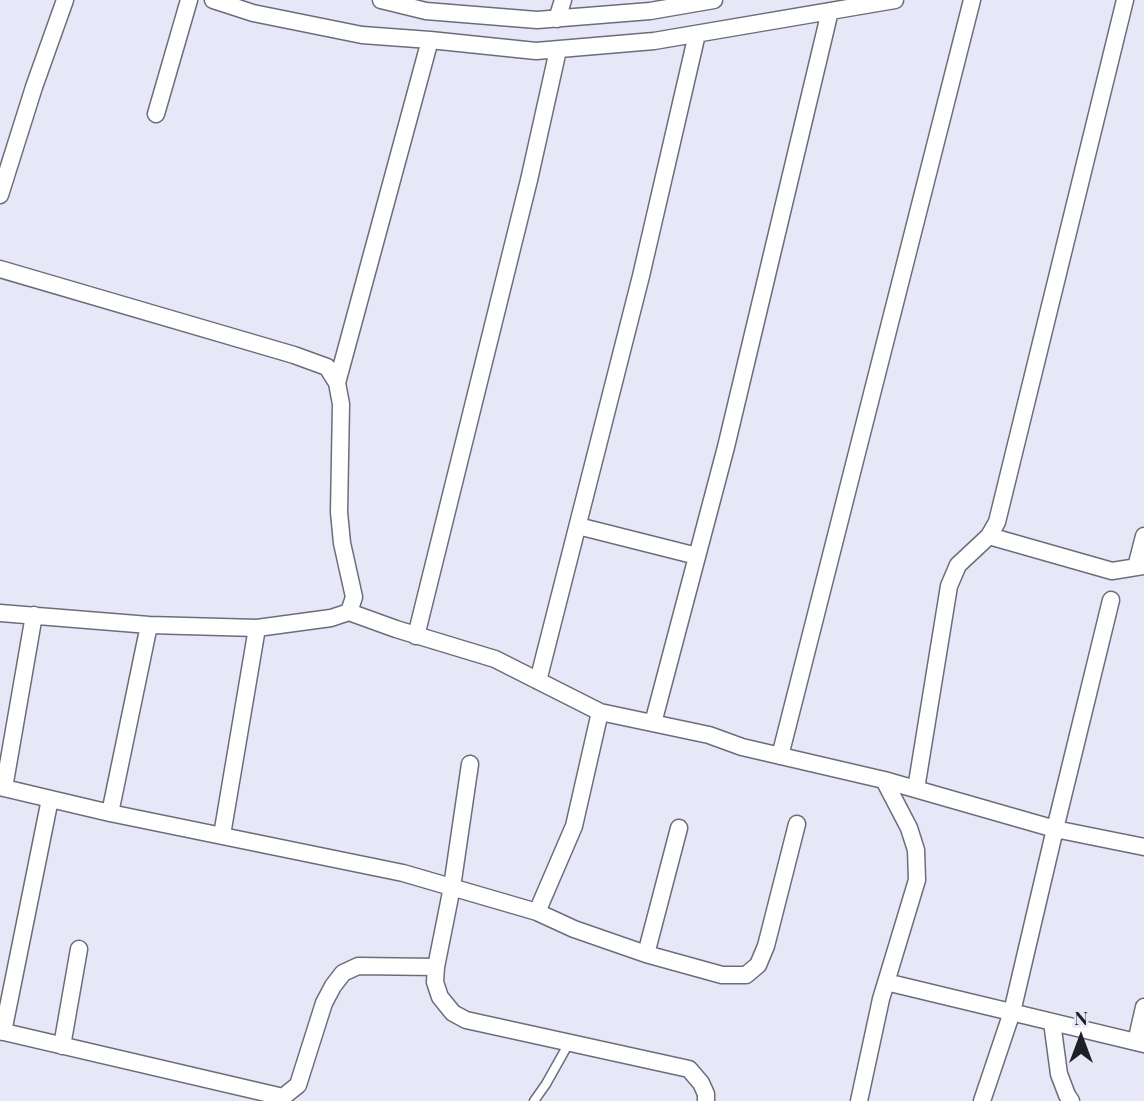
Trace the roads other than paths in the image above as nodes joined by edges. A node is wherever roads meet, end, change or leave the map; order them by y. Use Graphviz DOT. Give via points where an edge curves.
graph roads {
  1 [pos="65,0"];
  2 [pos="189,0"];
  3 [pos="213,0"];
  4 [pos="381,0"];
  5 [pos="563,0"];
  6 [pos="715,0"];
  7 [pos="895,0"];
  8 [pos="972,0"];
  9 [pos="1125,0"];
  10 [pos="688,2"];
  11 [pos="427,6"];
  12 [pos="830,11"];
  13 [pos="557,19"];
  14 [pos="697,34"];
  15 [pos="430,40"];
  16 [pos="558,50"];
  17 [pos="156,114"];
  18 [pos="0,194"];
  19 [pos="0,269"];
  20 [pos="337,383"];
  21 [pos="578,526"];
  22 [pos="989,536"];
  23 [pos="1144,536"];
  24 [pos="697,556"];
  25 [pos="1140,567"];
  26 [pos="1111,600"];
  27 [pos="349,612"];
  28 [pos="0,613"];
  29 [pos="34,615"];
  30 [pos="149,625"];
  31 [pos="257,628"];
  32 [pos="416,636"];
  33 [pos="538,681"];
  34 [pos="600,712"];
  35 [pos="653,723"];
  36 [pos="780,756"];
  37 [pos="470,764"];
  38 [pos="884,780"];
  39 [pos="2,788"];
  40 [pos="916,789"];
  41 [pos="50,799"];
  42 [pos="110,813"];
  43 [pos="797,824"];
  44 [pos="679,828"];
  45 [pos="1055,829"];
  46 [pos="222,835"];
  47 [pos="1144,846"];
  48 [pos="452,887"];
  49 [pos="537,912"];
  50 [pos="79,949"];
  51 [pos="646,954"];
  52 [pos="436,967"];
  53 [pos="886,982"];
  54 [pos="1144,1007"];
  55 [pos="1013,1012"];
  56 [pos="1052,1022"];
  57 [pos="1,1032"];
  58 [pos="569,1043"];
  59 [pos="1140,1043"];
  60 [pos="62,1046"];
  61 [pos="534,1101"];
  62 [pos="706,1101"];
  63 [pos="859,1101"];
  64 [pos="982,1101"];
  65 [pos="1071,1101"];
  1 -- 18 [label="street"];
  2 -- 17 [label="street"];
  3 -- 15 [label="street" via="253,13 362,35"];
  4 -- 11 [label="street"];
  5 -- 13 [label="street"];
  6 -- 10 [label="street"];
  7 -- 12 [label="street"];
  8 -- 36 [label="street"];
  9 -- 22 [label="street" via="997,522"];
  10 -- 13 [label="street" via="650,11"];
  11 -- 13 [label="street"];
  12 -- 14 [label="street"];
  12 -- 24 [label="street"];
  14 -- 16 [label="street"];
  14 -- 21 [label="street"];
  15 -- 16 [label="street"];
  15 -- 20 [label="street"];
  16 -- 32 [label="street"];
  19 -- 20 [label="street" via="293,355 327,367"];
  20 -- 27 [label="street" via="341,543 354,597"];
  21 -- 24 [label="street"];
  21 -- 33 [label="street"];
  22 -- 25 [label="street" via="1112,570"];
  22 -- 40 [label="street" via="958,565 949,586"];
  23 -- 25 [label="street"];
  24 -- 35 [label="street"];
  26 -- 45 [label="street"];
  27 -- 31 [label="street"];
  27 -- 32 [label="street"];
  28 -- 29 [label="street"];
  29 -- 30 [label="street"];
  29 -- 39 [label="street"];
  30 -- 31 [label="street"];
  30 -- 42 [label="street"];
  31 -- 46 [label="street"];
  32 -- 33 [label="street" via="495,659"];
  33 -- 34 [label="street"];
  34 -- 35 [label="street"];
  34 -- 49 [label="street" via="573,826"];
  35 -- 36 [label="street"];
  36 -- 38 [label="street"];
  37 -- 48 [label="street"];
  38 -- 40 [label="street"];
  38 -- 53 [label="street" via="909,828 916,850 917,880"];
  39 -- 41 [label="street"];
  40 -- 45 [label="street"];
  41 -- 42 [label="street"];
  41 -- 57 [label="street"];
  42 -- 46 [label="street"];
  43 -- 51 [label="street" via="758,965 746,975 722,975"];
  44 -- 51 [label="street"];
  45 -- 47 [label="street"];
  45 -- 55 [label="street"];
  46 -- 48 [label="street"];
  48 -- 49 [label="street"];
  48 -- 52 [label="street"];
  49 -- 51 [label="street"];
  50 -- 60 [label="street"];
  52 -- 58 [label="street" via="440,997 453,1013 466,1020"];
  52 -- 60 [label="street" via="358,966 343,973 324,1003 298,1085 283,1097"];
  53 -- 55 [label="street"];
  53 -- 63 [label="street"];
  54 -- 59 [label="street"];
  55 -- 56 [label="street"];
  55 -- 64 [label="street"];
  56 -- 59 [label="street"];
  56 -- 65 [label="street" via="1059,1074"];
  57 -- 60 [label="street"];
  58 -- 61 [label="lane"];
  58 -- 62 [label="street" via="689,1069 701,1083"];
}
